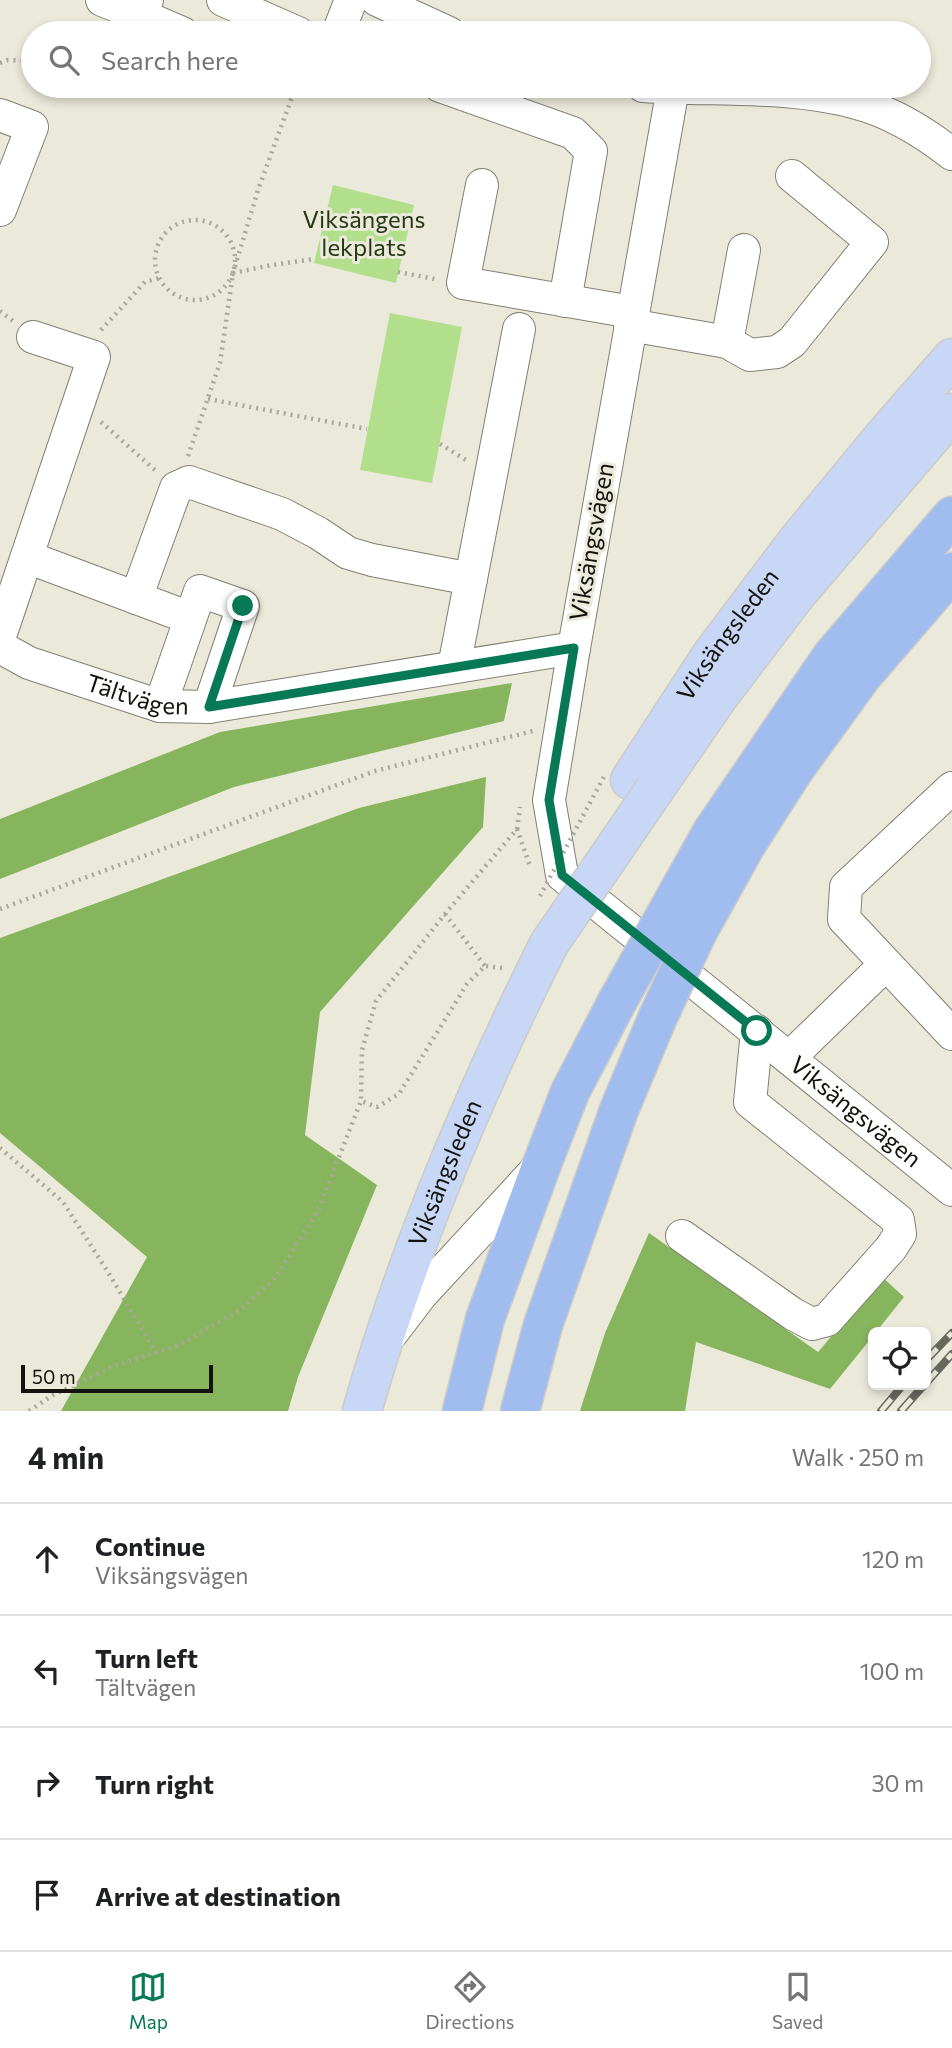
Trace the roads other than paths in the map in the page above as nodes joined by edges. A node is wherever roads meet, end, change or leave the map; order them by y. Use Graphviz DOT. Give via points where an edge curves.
graph roads {
  1 [pos="102,0"];
  2 [pos="223,0"];
  3 [pos="351,0"];
  4 [pos="377,0"];
  5 [pos="144,8"];
  6 [pos="164,21"];
  7 [pos="269,21"];
  8 [pos="343,21"];
  9 [pos="423,21"];
  10 [pos="474,98"];
  11 [pos="656,98"];
  12 [pos="828,98"];
  13 [pos="0,115"];
  14 [pos="952,154"];
  15 [pos="792,176"];
  16 [pos="482,185"];
  17 [pos="0,210"];
  18 [pos="744,250"];
  19 [pos="565,301"];
  20 [pos="631,318"];
  21 [pos="519,329"];
  22 [pos="33,337"];
  23 [pos="727,342"];
  24 [pos="952,358"];
  25 [pos="952,413"];
  26 [pos="952,516"];
  27 [pos="27,557"];
  28 [pos="952,572"];
  29 [pos="471,579"];
  30 [pos="136,598"];
  31 [pos="190,618"];
  32 [pos="0,636"];
  33 [pos="0,647"];
  34 [pos="574,648"];
  35 [pos="454,667"];
  36 [pos="160,706"];
  37 [pos="209,707"];
  38 [pos="630,781"];
  39 [pos="952,788"];
  40 [pos="729,839"];
  41 [pos="886,964"];
  42 [pos="757,1031"];
  43 [pos="952,1034"];
  44 [pos="789,1058"];
  45 [pos="542,1164"];
  46 [pos="952,1190"];
  47 [pos="682,1236"];
  48 [pos="382,1346"];
  49 [pos="362,1411"];
  50 [pos="462,1411"];
  51 [pos="520,1411"];
  1 -- 5 [label="street"];
  2 -- 7 [label="street"];
  3 -- 8 [label="street"];
  4 -- 9 [label="street"];
  5 -- 6 [label="street"];
  10 -- 19 [label="street" via="573,133 591,151"];
  11 -- 20 [label="street, Viksängsvägen"];
  12 -- 14 [label="street" via="859,103 923,132"];
  13 -- 17 [label="street" via="32,127"];
  15 -- 23 [label="street" via="872,242 792,342 777,352 750,355"];
  16 -- 19 [label="street" via="463,284"];
  18 -- 23 [label="street"];
  19 -- 20 [label="street"];
  20 -- 23 [label="street"];
  20 -- 34 [label="street, Viksängsvägen"];
  21 -- 29 [label="street"];
  22 -- 27 [label="street" via="94,357"];
  24 -- 38 [label="main road, Viksängsleden" via="798,540 712,654"];
  25 -- 38 [label="main road, Viksängsleden" via="795,596 719,696"];
  26 -- 40 [label="highway" via="832,656"];
  27 -- 30 [label="street"];
  27 -- 32 [label="street"];
  28 -- 40 [label="highway" via="862,676 794,770"];
  29 -- 30 [label="street" via="348,553 282,514 189,482 176,488"];
  29 -- 35 [label="street"];
  30 -- 31 [label="street"];
  31 -- 36 [label="street"];
  31 -- 37 [label="street" via="200,591 243,606"];
  33 -- 36 [label="street, Tältvägen" via="29,663"];
  34 -- 35 [label="street, Tältvägen"];
  34 -- 42 [label="street, Viksängsvägen" via="547,727 549,800 562,875"];
  35 -- 37 [label="street, Tältvägen"];
  36 -- 37 [label="street, Tältvägen"];
  38 -- 48 [label="main road, Viksängsleden, bridge" via="501,1040 429,1209"];
  39 -- 41 [label="street" via="846,887 844,919"];
  40 -- 45 [label="highway, bridge" via="618,1000 570,1092"];
  40 -- 51 [label="highway, bridge" via="697,933 619,1110 542,1325"];
  41 -- 43 [label="street"];
  41 -- 44 [label="street"];
  42 -- 44 [label="street, Viksängsvägen"];
  42 -- 47 [label="street" via="750,1102 898,1220 900,1234 827,1320 812,1324"];
  44 -- 46 [label="street, Viksängsvägen"];
  45 -- 48 [label="street" via="421,1296"];
  45 -- 50 [label="highway" via="485,1319"];
  48 -- 49 [label="main road, Viksängsleden"];
}
